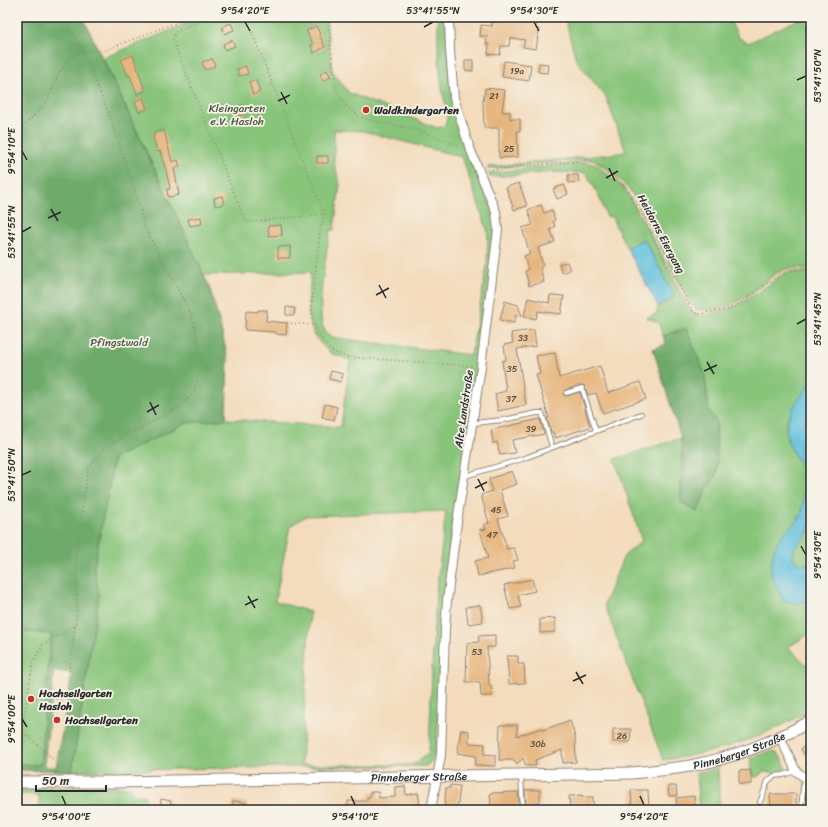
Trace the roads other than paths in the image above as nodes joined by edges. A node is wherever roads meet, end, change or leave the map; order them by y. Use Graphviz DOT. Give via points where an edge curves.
graph roads {
  1 [pos="450,17"];
  2 [pos="566,393"];
  3 [pos="641,414"];
  4 [pos="474,423"];
  5 [pos="596,431"];
  6 [pos="552,447"];
  7 [pos="465,476"];
  8 [pos="811,721"];
  9 [pos="780,737"];
  10 [pos="796,771"];
  11 [pos="521,776"];
  12 [pos="807,777"];
  13 [pos="438,778"];
  14 [pos="17,782"];
  15 [pos="760,802"];
  16 [pos="431,810"];
  17 [pos="523,810"];
  18 [pos="801,810"];
  1 -- 4 [label="street, Alte Landstraße" via="454,98 469,146 496,212 498,224"];
  2 -- 5 [label="lane" via="582,388"];
  3 -- 5 [label="lane"];
  4 -- 6 [label="lane" via="542,413"];
  4 -- 7 [label="street, Alte Landstraße"];
  5 -- 6 [label="lane"];
  6 -- 7 [label="lane"];
  7 -- 13 [label="street, Alte Landstraße" via="445,629"];
  8 -- 9 [label="main road, Pinneberger Straße"];
  9 -- 10 [label="street"];
  9 -- 11 [label="main road, Pinneberger Straße" via="728,757 691,766 632,773"];
  10 -- 12 [label="street"];
  10 -- 15 [label="lane" via="774,776 768,781"];
  11 -- 13 [label="main road, Pinneberger Straße"];
  11 -- 17 [label="lane"];
  12 -- 18 [label="lane"];
  13 -- 14 [label="main road, Pinneberger Straße"];
  13 -- 16 [label="street, Alte Landstraße"];
}
